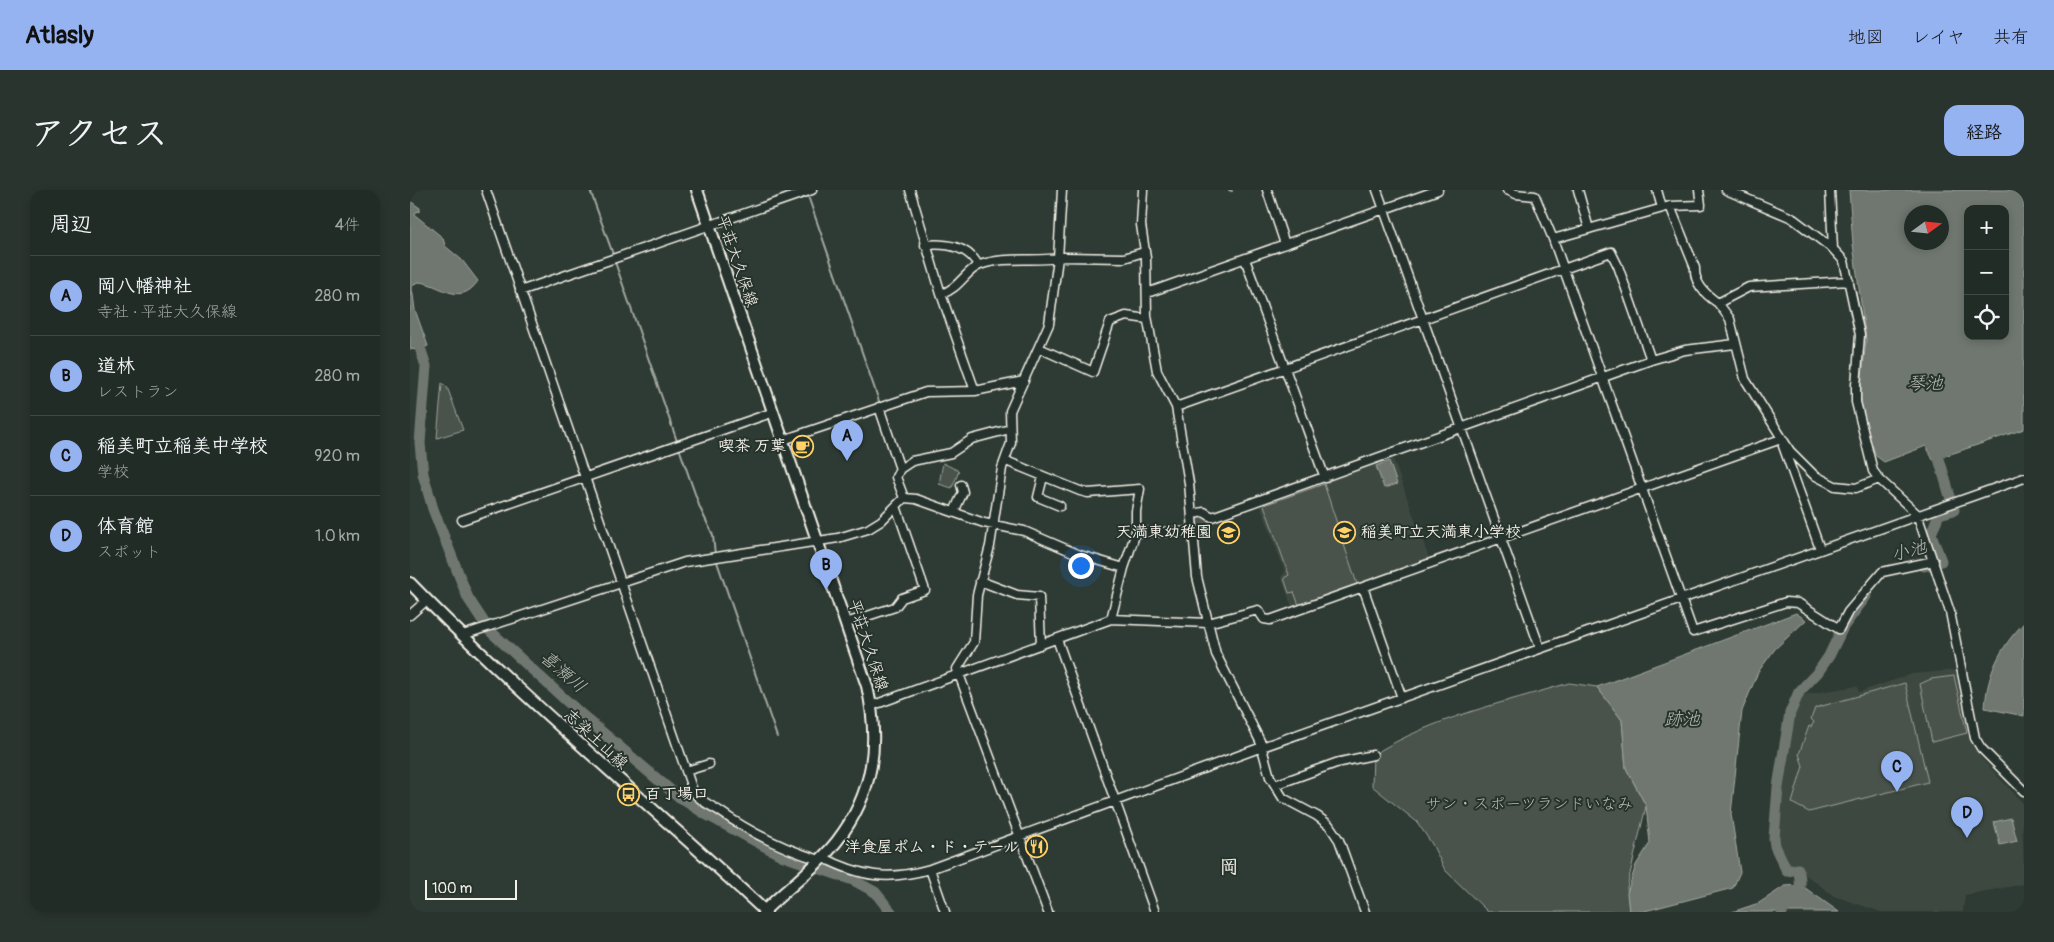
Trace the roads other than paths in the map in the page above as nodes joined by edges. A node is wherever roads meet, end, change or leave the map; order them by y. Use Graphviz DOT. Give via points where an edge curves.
graph roads {
  1 [pos="486,190"];
  2 [pos="697,190"];
  3 [pos="910,190"];
  4 [pos="1062,190"];
  5 [pos="1143,190"];
  6 [pos="1267,190"];
  7 [pos="1377,190"];
  8 [pos="1438,190"];
  9 [pos="1507,190"];
  10 [pos="1578,190"];
  11 [pos="1657,190"];
  12 [pos="1699,190"];
  13 [pos="1726,190"];
  14 [pos="1830,190"];
  15 [pos="807,191"];
  16 [pos="1536,193"];
  17 [pos="1666,207"];
  18 [pos="1384,209"];
  19 [pos="709,226"];
  20 [pos="1589,229"];
  21 [pos="1553,239"];
  22 [pos="1285,244"];
  23 [pos="925,245"];
  24 [pos="1833,249"];
  25 [pos="1144,252"];
  26 [pos="1058,258"];
  27 [pos="1245,259"];
  28 [pos="978,265"];
  29 [pos="1562,269"];
  30 [pos="1849,281"];
  31 [pos="520,291"];
  32 [pos="1148,293"];
  33 [pos="941,294"];
  34 [pos="1718,302"];
  35 [pos="1147,318"];
  36 [pos="1422,318"];
  37 [pos="1735,344"];
  38 [pos="1039,348"];
  39 [pos="1652,360"];
  40 [pos="1285,368"];
  41 [pos="1600,378"];
  42 [pos="1024,381"];
  43 [pos="975,392"];
  44 [pos="879,407"];
  45 [pos="1176,407"];
  46 [pos="774,412"];
  47 [pos="1462,428"];
  48 [pos="1010,429"];
  49 [pos="1781,439"];
  50 [pos="783,440"];
  51 [pos="1006,462"];
  52 [pos="900,469"];
  53 [pos="1043,477"];
  54 [pos="1325,478"];
  55 [pos="2024,478"];
  56 [pos="585,479"];
  57 [pos="1879,479"];
  58 [pos="961,484"];
  59 [pos="1640,488"];
  60 [pos="904,498"];
  61 [pos="896,506"];
  62 [pos="1060,506"];
  63 [pos="954,512"];
  64 [pos="1192,514"];
  65 [pos="1916,514"];
  66 [pos="462,520"];
  67 [pos="992,524"];
  68 [pos="1136,532"];
  69 [pos="1193,532"];
  70 [pos="1500,538"];
  71 [pos="817,541"];
  72 [pos="1820,549"];
  73 [pos="1934,561"];
  74 [pos="1124,568"];
  75 [pos="980,581"];
  76 [pos="621,582"];
  77 [pos="410,583"];
  78 [pos="1362,587"];
  79 [pos="1680,598"];
  80 [pos="426,600"];
  81 [pos="410,615"];
  82 [pos="1111,619"];
  83 [pos="846,623"];
  84 [pos="1208,623"];
  85 [pos="463,635"];
  86 [pos="1057,639"];
  87 [pos="1041,645"];
  88 [pos="1540,648"];
  89 [pos="960,674"];
  90 [pos="1402,698"];
  91 [pos="871,706"];
  92 [pos="1262,747"];
  93 [pos="1373,755"];
  94 [pos="709,764"];
  95 [pos="686,771"];
  96 [pos="1275,785"];
  97 [pos="2024,791"];
  98 [pos="1114,802"];
  99 [pos="1020,836"];
  100 [pos="820,859"];
  101 [pos="930,869"];
  102 [pos="764,912"];
  103 [pos="945,912"];
  104 [pos="1048,912"];
  105 [pos="1155,912"];
  106 [pos="1365,912"];
  1 -- 31 [label="street"];
  2 -- 19 [label="main road, 平荘大久保線"];
  3 -- 23 [label="street"];
  4 -- 26 [label="street"];
  5 -- 25 [label="street" via="1141,225"];
  6 -- 22 [label="street"];
  7 -- 18 [label="street"];
  8 -- 18 [label="street"];
  9 -- 16 [label="street" via="1516,194"];
  10 -- 20 [label="street"];
  11 -- 17 [label="street"];
  12 -- 17 [label="street" via="1701,205"];
  13 -- 24 [label="street" via="1792,218"];
  14 -- 24 [label="street"];
  15 -- 19 [label="street"];
  16 -- 21 [label="street"];
  17 -- 20 [label="street"];
  17 -- 34 [label="street" via="1705,294"];
  18 -- 22 [label="street"];
  18 -- 36 [label="street"];
  19 -- 31 [label="street"];
  19 -- 46 [label="main road, 平荘大久保線"];
  20 -- 21 [label="street"];
  21 -- 29 [label="street"];
  22 -- 27 [label="street"];
  23 -- 28 [label="street" via="947,244 966,251"];
  23 -- 33 [label="street"];
  24 -- 30 [label="street" via="1844,262"];
  25 -- 26 [label="street" via="1124,258"];
  25 -- 32 [label="street"];
  26 -- 28 [label="street" via="1004,260"];
  26 -- 38 [label="street" via="1049,324"];
  27 -- 32 [label="street"];
  27 -- 40 [label="street"];
  28 -- 33 [label="street" via="949,292"];
  29 -- 36 [label="street"];
  29 -- 39 [label="street" via="1610,252"];
  29 -- 41 [label="street"];
  30 -- 34 [label="street" via="1749,287"];
  30 -- 57 [label="street" via="1860,335 1856,402 1874,471"];
  31 -- 56 [label="street"];
  32 -- 35 [label="street"];
  33 -- 43 [label="street"];
  34 -- 37 [label="street" via="1730,319"];
  35 -- 38 [label="street" via="1126,316 1110,322 1093,372"];
  35 -- 45 [label="street" via="1157,371"];
  36 -- 40 [label="street"];
  36 -- 47 [label="street"];
  37 -- 39 [label="street" via="1685,350"];
  37 -- 49 [label="street" via="1745,379"];
  38 -- 42 [label="street"];
  39 -- 41 [label="street"];
  40 -- 45 [label="street"];
  40 -- 54 [label="street"];
  41 -- 47 [label="street"];
  41 -- 59 [label="street"];
  42 -- 43 [label="street"];
  42 -- 48 [label="street" via="1010,411"];
  43 -- 44 [label="street" via="926,392"];
  44 -- 50 [label="street"];
  44 -- 52 [label="street"];
  45 -- 64 [label="street"];
  46 -- 50 [label="main road, 平荘大久保線"];
  46 -- 56 [label="street"];
  47 -- 54 [label="street"];
  47 -- 70 [label="street"];
  48 -- 51 [label="street" via="1011,442"];
  48 -- 52 [label="street" via="977,437 951,453 912,461"];
  49 -- 57 [label="street" via="1814,475 1835,486 1856,488"];
  49 -- 59 [label="street"];
  49 -- 72 [label="street"];
  50 -- 71 [label="main road, 平荘大久保線"];
  51 -- 53 [label="street"];
  51 -- 67 [label="street" via="1002,468"];
  52 -- 60 [label="street" via="896,477"];
  53 -- 62 [label="street" via="1038,497"];
  53 -- 68 [label="street" via="1088,493 1140,489"];
  54 -- 64 [label="street" via="1212,517 1204,512"];
  55 -- 65 [label="street"];
  56 -- 66 [label="street"];
  56 -- 76 [label="street"];
  57 -- 65 [label="street"];
  58 -- 63 [label="street" via="963,492"];
  59 -- 70 [label="street"];
  59 -- 79 [label="street"];
  60 -- 61 [label="street"];
  60 -- 63 [label="street"];
  61 -- 71 [label="street" via="882,521 868,529"];
  61 -- 83 [label="street" via="925,590 902,598 895,608"];
  63 -- 67 [label="street"];
  64 -- 69 [label="street"];
  65 -- 72 [label="street"];
  65 -- 73 [label="street"];
  67 -- 74 [label="street" via="1024,531 1080,555"];
  67 -- 75 [label="street" via="990,546"];
  68 -- 69 [label="street"];
  68 -- 74 [label="street"];
  69 -- 84 [label="street" via="1197,576"];
  70 -- 78 [label="street"];
  70 -- 88 [label="street"];
  71 -- 76 [label="street" via="685,562"];
  71 -- 83 [label="main road, 平荘大久保線"];
  72 -- 79 [label="street"];
  73 -- 79 [label="street" via="1882,572 1848,612 1839,629 1798,604 1786,602 1693,632"];
  73 -- 97 [label="street" via="1950,612 1975,738"];
  74 -- 82 [label="street"];
  75 -- 87 [label="street" via="1017,595 1039,597"];
  75 -- 89 [label="street" via="974,642 957,669"];
  76 -- 85 [label="street"];
  76 -- 95 [label="street"];
  77 -- 80 [label="main road, 志染土山線"];
  78 -- 84 [label="street" via="1270,620 1264,619 1258,610"];
  78 -- 90 [label="street"];
  79 -- 88 [label="street"];
  80 -- 81 [label="street"];
  80 -- 85 [label="main road, 志染土山線"];
  82 -- 84 [label="street"];
  82 -- 86 [label="street"];
  83 -- 91 [label="main road, 平荘大久保線"];
  84 -- 92 [label="street" via="1216,654"];
  85 -- 102 [label="main road, 志染土山線"];
  86 -- 87 [label="street"];
  86 -- 98 [label="street"];
  87 -- 89 [label="street"];
  88 -- 90 [label="street"];
  89 -- 91 [label="street"];
  89 -- 99 [label="street"];
  90 -- 92 [label="street"];
  91 -- 100 [label="main road, 平荘大久保線" via="875,741 863,797 842,834"];
  92 -- 96 [label="street"];
  92 -- 98 [label="street"];
  93 -- 96 [label="street" via="1336,763"];
  94 -- 95 [label="street"];
  95 -- 100 [label="street" via="696,795 732,821 791,850"];
  96 -- 106 [label="street" via="1283,798 1329,825 1339,840"];
  98 -- 99 [label="street"];
  98 -- 105 [label="street"];
  99 -- 101 [label="street"];
  99 -- 104 [label="street"];
  100 -- 101 [label="street" via="868,876 897,876"];
  100 -- 102 [label="main road, 平荘大久保線"];
  101 -- 103 [label="street"];
}
